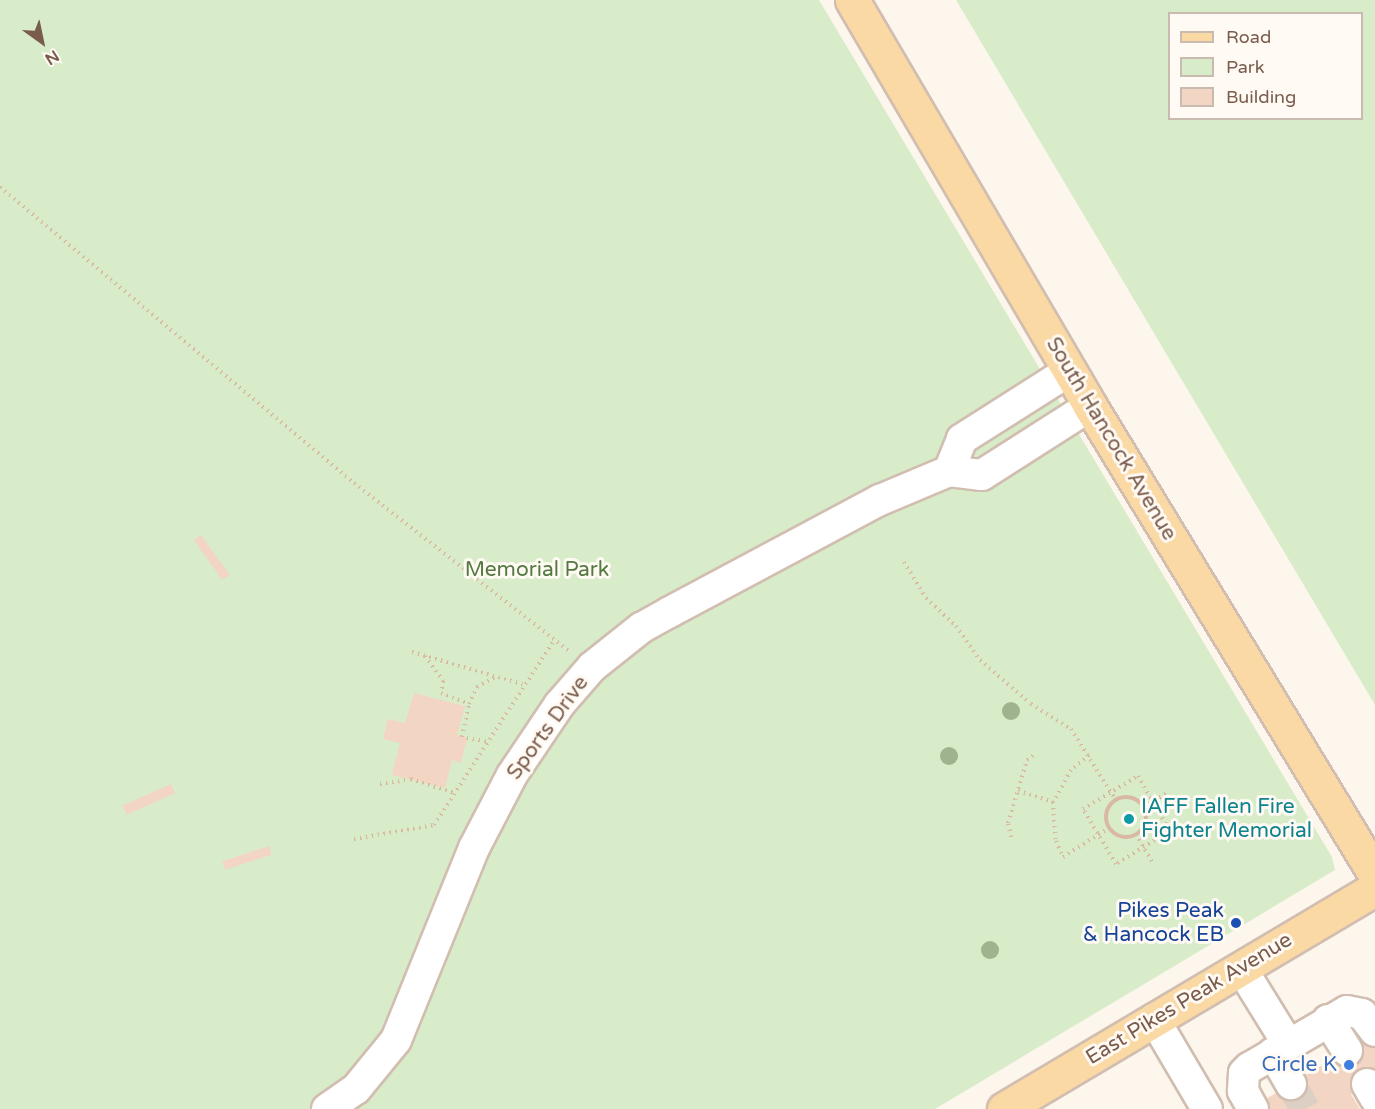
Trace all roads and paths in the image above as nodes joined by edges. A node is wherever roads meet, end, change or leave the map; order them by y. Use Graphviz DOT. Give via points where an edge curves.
graph roads {
  1 [pos="852,0"];
  2 [pos="0,187"];
  3 [pos="1069,371"];
  4 [pos="1090,406"];
  5 [pos="949,471"];
  6 [pos="904,562"];
  7 [pos="554,640"];
  8 [pos="412,652"];
  9 [pos="425,655"];
  10 [pos="592,667"];
  11 [pos="497,676"];
  12 [pos="522,684"];
  13 [pos="469,704"];
  14 [pos="486,741"];
  15 [pos="1035,754"];
  16 [pos="1089,755"];
  17 [pos="380,784"];
  18 [pos="1018,791"];
  19 [pos="1111,792"];
  20 [pos="1169,792"];
  21 [pos="454,793"];
  22 [pos="1115,799"];
  23 [pos="1154,801"];
  24 [pos="1053,802"];
  25 [pos="1144,807"];
  26 [pos="1109,828"];
  27 [pos="1136,834"];
  28 [pos="1099,835"];
  29 [pos="1011,837"];
  30 [pos="354,839"];
  31 [pos="1144,847"];
  32 [pos="1153,863"];
  33 [pos="1375,874"];
  34 [pos="1375,889"];
  35 [pos="1241,968"];
  36 [pos="1154,1019"];
  37 [pos="1328,1020"];
  38 [pos="1375,1031"];
  39 [pos="1281,1049"];
  40 [pos="1347,1051"];
  41 [pos="1291,1084"];
  42 [pos="327,1109"];
  43 [pos="1004,1109"];
  44 [pos="1207,1109"];
  45 [pos="1253,1109"];
  1 -- 3 [label="main road, South Hancock Avenue"];
  2 -- 7 [label="path" via="354,483"];
  3 -- 4 [label="main road, South Hancock Avenue"];
  3 -- 5 [label="street" via="962,439"];
  4 -- 5 [label="street, Sports Drive" via="981,475"];
  4 -- 33 [label="main road, South Hancock Avenue"];
  5 -- 10 [label="street, Sports Drive" via="880,500 670,612 641,628"];
  6 -- 16 [label="path" via="926,598 956,626 980,660 1031,704 1071,729"];
  7 -- 10 [label="path"];
  7 -- 12 [label="path"];
  8 -- 9 [label="path"];
  9 -- 11 [label="path"];
  9 -- 13 [label="path" via="443,681 441,693"];
  10 -- 42 [label="street, Sports Drive" via="559,705 512,775 474,848 396,1040 356,1089"];
  11 -- 12 [label="path"];
  11 -- 13 [label="path" via="477,687"];
  12 -- 14 [label="path"];
  13 -- 14 [label="path" via="462,737"];
  14 -- 21 [label="path"];
  15 -- 18 [label="path" via="1027,760"];
  16 -- 19 [label="path"];
  16 -- 24 [label="path" via="1071,770"];
  17 -- 21 [label="path" via="411,780"];
  18 -- 24 [label="path"];
  18 -- 29 [label="path" via="1008,823"];
  19 -- 22 [label="path"];
  19 -- 23 [label="path" via="1138,776"];
  19 -- 28 [label="path" via="1083,809"];
  20 -- 23 [label="path"];
  21 -- 30 [label="path" via="434,825"];
  22 -- 25 [label="path" via="1131,797"];
  22 -- 26 [label="path" via="1106,812"];
  23 -- 25 [label="path"];
  23 -- 31 [label="path" via="1170,831"];
  24 -- 28 [label="path" via="1054,832 1063,857"];
  25 -- 27 [label="path" via="1145,822"];
  26 -- 27 [label="path" via="1122,837"];
  26 -- 28 [label="path"];
  27 -- 31 [label="path"];
  28 -- 31 [label="path" via="1116,864"];
  31 -- 32 [label="path"];
  34 -- 35 [label="main road, East Pikes Peak Avenue"];
  35 -- 36 [label="main road, East Pikes Peak Avenue"];
  35 -- 39 [label="street"];
  36 -- 43 [label="main road, East Pikes Peak Avenue"];
  36 -- 44 [label="street"];
  37 -- 38 [label="street" via="1355,1012 1362,1014"];
  37 -- 39 [label="street"];
  37 -- 40 [label="street"];
  39 -- 41 [label="street"];
  39 -- 45 [label="street" via="1245,1073 1243,1091"];
}
